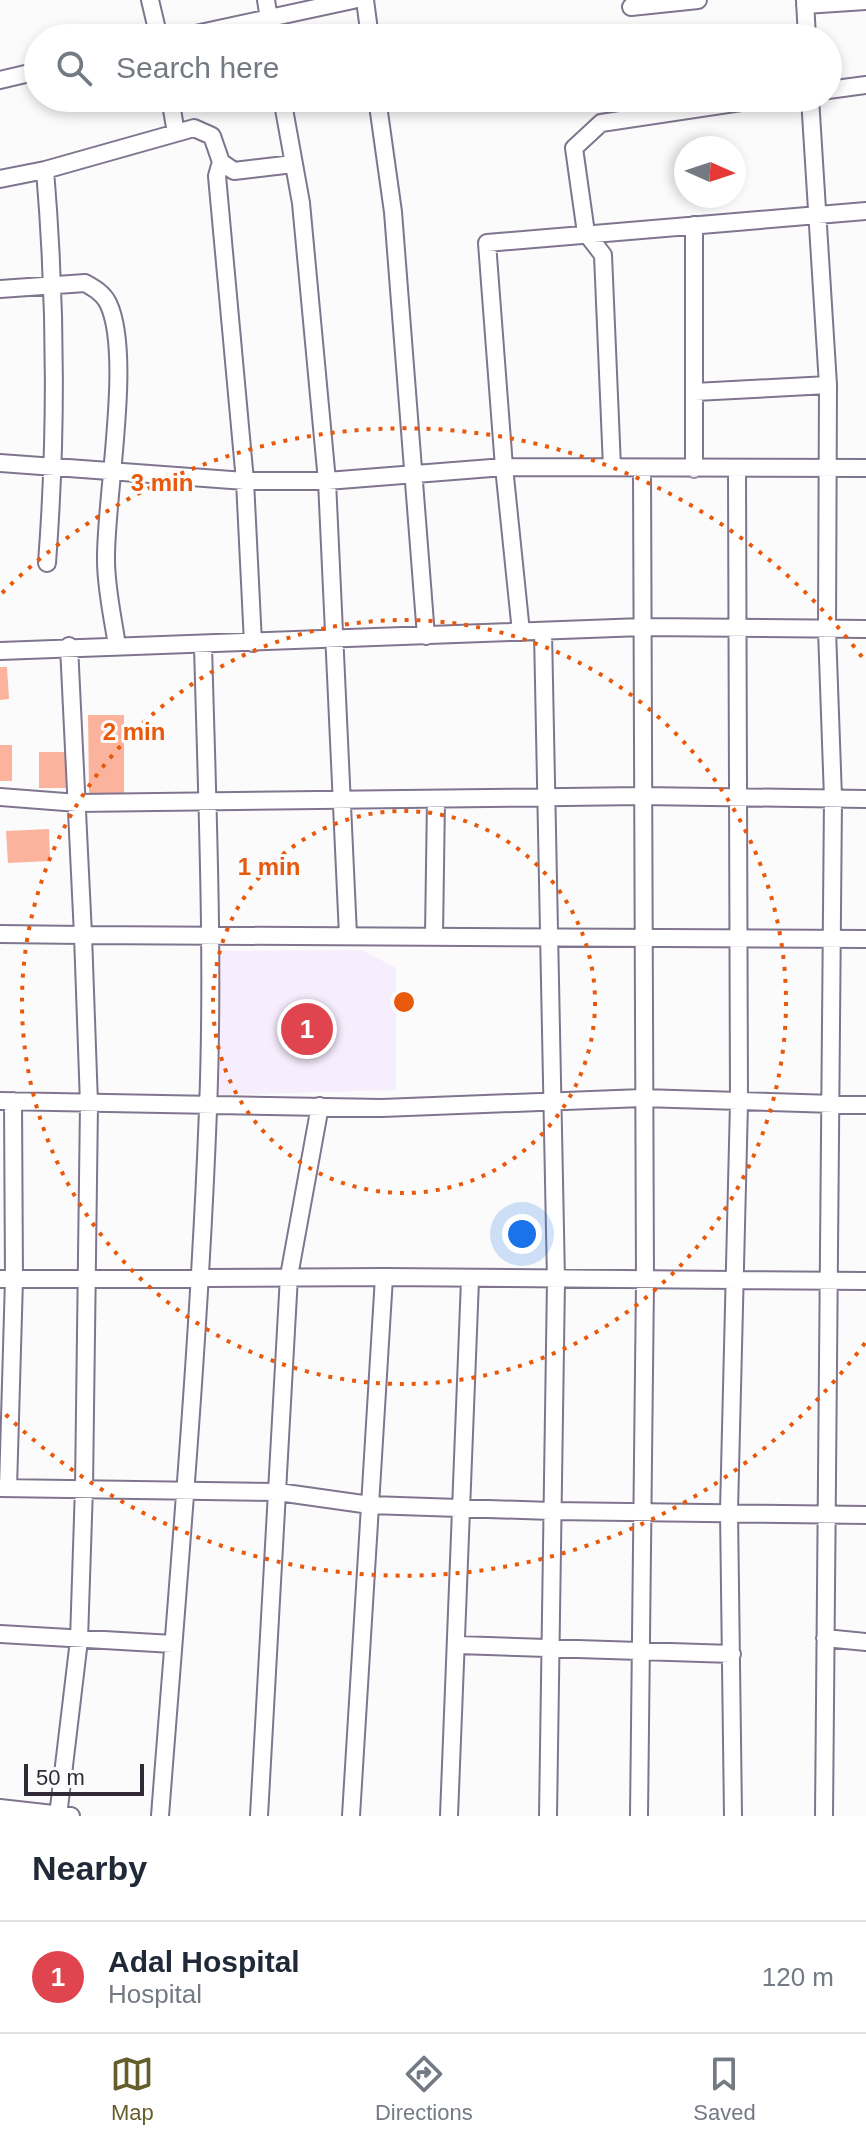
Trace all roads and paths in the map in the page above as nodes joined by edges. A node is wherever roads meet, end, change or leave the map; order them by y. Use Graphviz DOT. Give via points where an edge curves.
graph roads {
  1 [pos="150,0"];
  2 [pos="266,0"];
  3 [pos="353,0"];
  4 [pos="365,0"];
  5 [pos="698,0"];
  6 [pos="866,1"];
  7 [pos="805,3"];
  8 [pos="631,7"];
  9 [pos="268,18"];
  10 [pos="156,24"];
  11 [pos="241,24"];
  12 [pos="269,24"];
  13 [pos="368,24"];
  14 [pos="806,24"];
  15 [pos="24,74"];
  16 [pos="0,80"];
  17 [pos="866,85"];
  18 [pos="842,88"];
  19 [pos="172,112"];
  20 [pos="284,112"];
  21 [pos="379,112"];
  22 [pos="674,112"];
  23 [pos="811,112"];
  24 [pos="176,133"];
  25 [pos="221,162"];
  26 [pos="293,164"];
  27 [pos="45,170"];
  28 [pos="0,179"];
  29 [pos="866,211"];
  30 [pos="817,216"];
  31 [pos="694,225"];
  32 [pos="586,233"];
  33 [pos="54,285"];
  34 [pos="0,289"];
  35 [pos="828,385"];
  36 [pos="695,392"];
  37 [pos="0,463"];
  38 [pos="54,466"];
  39 [pos="504,467"];
  40 [pos="612,467"];
  41 [pos="829,468"];
  42 [pos="866,468"];
  43 [pos="642,469"];
  44 [pos="694,469"];
  45 [pos="737,470"];
  46 [pos="113,471"];
  47 [pos="414,476"];
  48 [pos="245,481"];
  49 [pos="327,481"];
  50 [pos="47,563"];
  51 [pos="642,627"];
  52 [pos="866,629"];
  53 [pos="738,630"];
  54 [pos="827,630"];
  55 [pos="521,632"];
  56 [pos="543,632"];
  57 [pos="426,636"];
  58 [pos="336,641"];
  59 [pos="253,643"];
  60 [pos="203,645"];
  61 [pos="69,646"];
  62 [pos="117,646"];
  63 [pos="0,651"];
  64 [pos="641,796"];
  65 [pos="0,797"];
  66 [pos="547,797"];
  67 [pos="738,798"];
  68 [pos="833,798"];
  69 [pos="436,799"];
  70 [pos="866,799"];
  71 [pos="344,800"];
  72 [pos="207,801"];
  73 [pos="78,803"];
  74 [pos="0,934"];
  75 [pos="83,935"];
  76 [pos="208,935"];
  77 [pos="348,935"];
  78 [pos="434,935"];
  79 [pos="548,936"];
  80 [pos="644,938"];
  81 [pos="737,939"];
  82 [pos="833,939"];
  83 [pos="866,939"];
  84 [pos="642,1098"];
  85 [pos="550,1099"];
  86 [pos="7,1101"];
  87 [pos="739,1103"];
  88 [pos="89,1104"];
  89 [pos="832,1104"];
  90 [pos="866,1105"];
  91 [pos="320,1106"];
  92 [pos="208,1107"];
  93 [pos="200,1276"];
  94 [pos="289,1276"];
  95 [pos="384,1277"];
  96 [pos="7,1279"];
  97 [pos="87,1279"];
  98 [pos="470,1280"];
  99 [pos="556,1280"];
  100 [pos="736,1280"];
  101 [pos="866,1281"];
  102 [pos="645,1282"];
  103 [pos="831,1282"];
  104 [pos="84,1487"];
  105 [pos="4,1488"];
  106 [pos="185,1491"];
  107 [pos="278,1492"];
  108 [pos="370,1505"];
  109 [pos="459,1508"];
  110 [pos="644,1510"];
  111 [pos="551,1511"];
  112 [pos="729,1511"];
  113 [pos="828,1515"];
  114 [pos="866,1515"];
  115 [pos="0,1634"];
  116 [pos="825,1638"];
  117 [pos="79,1640"];
  118 [pos="866,1642"];
  119 [pos="173,1644"];
  120 [pos="458,1645"];
  121 [pos="549,1650"];
  122 [pos="642,1651"];
  123 [pos="732,1654"];
  124 [pos="0,1808"];
  125 [pos="62,1816"];
  126 [pos="160,1816"];
  127 [pos="259,1816"];
  128 [pos="351,1816"];
  129 [pos="449,1816"];
  130 [pos="548,1816"];
  131 [pos="639,1816"];
  132 [pos="733,1816"];
  133 [pos="824,1816"];
  1 -- 10 [label="street"];
  2 -- 9 [label="street"];
  3 -- 9 [label="street"];
  4 -- 13 [label="street"];
  5 -- 8 [label="street"];
  6 -- 7 [label="street"];
  7 -- 14 [label="street"];
  9 -- 11 [label="street"];
  9 -- 12 [label="street"];
  15 -- 16 [label="street"];
  17 -- 18 [label="street"];
  19 -- 24 [label="street"];
  20 -- 26 [label="street"];
  21 -- 47 [label="street" via="393,212"];
  22 -- 32 [label="street" via="601,123 574,148"];
  23 -- 30 [label="street"];
  24 -- 25 [label="street" via="194,128 212,136"];
  24 -- 27 [label="street"];
  25 -- 26 [label="street" via="234,171"];
  25 -- 48 [label="street" via="217,187"];
  26 -- 49 [label="street"];
  27 -- 28 [label="street"];
  27 -- 33 [label="street"];
  29 -- 30 [label="street"];
  30 -- 31 [label="street"];
  30 -- 35 [label="street"];
  31 -- 32 [label="street"];
  31 -- 36 [label="street"];
  32 -- 39 [label="street" via="487,243"];
  32 -- 40 [label="street" via="603,255"];
  33 -- 34 [label="street"];
  33 -- 38 [label="street"];
  33 -- 46 [label="street" via="85,283 98,289 108,303 117,372"];
  35 -- 36 [label="street"];
  35 -- 41 [label="street"];
  36 -- 44 [label="street"];
  37 -- 38 [label="street"];
  38 -- 46 [label="street"];
  38 -- 50 [label="street"];
  39 -- 40 [label="street"];
  39 -- 47 [label="street"];
  39 -- 55 [label="street"];
  40 -- 43 [label="street"];
  41 -- 42 [label="street"];
  41 -- 45 [label="street"];
  41 -- 54 [label="street"];
  43 -- 44 [label="street"];
  43 -- 51 [label="street"];
  44 -- 45 [label="street"];
  45 -- 53 [label="street"];
  46 -- 48 [label="street"];
  46 -- 62 [label="street" via="106,562"];
  47 -- 49 [label="street"];
  47 -- 57 [label="street"];
  48 -- 49 [label="street"];
  48 -- 59 [label="street"];
  49 -- 58 [label="street"];
  51 -- 53 [label="street"];
  51 -- 56 [label="street"];
  51 -- 64 [label="street"];
  52 -- 54 [label="street"];
  53 -- 54 [label="street"];
  53 -- 67 [label="street"];
  54 -- 68 [label="street"];
  55 -- 56 [label="street"];
  55 -- 57 [label="street"];
  56 -- 66 [label="street"];
  57 -- 58 [label="street"];
  58 -- 59 [label="street"];
  58 -- 71 [label="street"];
  59 -- 60 [label="street"];
  60 -- 62 [label="street"];
  60 -- 72 [label="street"];
  61 -- 62 [label="street"];
  61 -- 63 [label="street"];
  61 -- 73 [label="street"];
  64 -- 66 [label="street"];
  64 -- 67 [label="street"];
  64 -- 80 [label="street"];
  65 -- 73 [label="street"];
  66 -- 69 [label="street"];
  66 -- 79 [label="street"];
  67 -- 68 [label="street"];
  67 -- 81 [label="street"];
  68 -- 70 [label="street"];
  68 -- 82 [label="street"];
  69 -- 71 [label="street"];
  69 -- 78 [label="street"];
  71 -- 72 [label="street"];
  71 -- 77 [label="street"];
  72 -- 73 [label="street"];
  72 -- 76 [label="street"];
  73 -- 75 [label="street"];
  74 -- 75 [label="street"];
  75 -- 76 [label="street"];
  75 -- 88 [label="street"];
  76 -- 77 [label="street"];
  76 -- 92 [label="street"];
  77 -- 78 [label="street"];
  78 -- 79 [label="street"];
  79 -- 80 [label="street"];
  79 -- 85 [label="street"];
  80 -- 81 [label="street"];
  80 -- 84 [label="street"];
  81 -- 82 [label="street"];
  81 -- 87 [label="street"];
  82 -- 83 [label="street"];
  82 -- 89 [label="street"];
  84 -- 85 [label="street"];
  84 -- 87 [label="street"];
  84 -- 102 [label="street"];
  85 -- 91 [label="street"];
  85 -- 99 [label="street"];
  86 -- 88 [label="street"];
  86 -- 96 [label="street"];
  87 -- 89 [label="street"];
  87 -- 100 [label="street"];
  88 -- 92 [label="street"];
  88 -- 97 [label="street"];
  89 -- 90 [label="street"];
  89 -- 103 [label="street"];
  91 -- 92 [label="street"];
  91 -- 94 [label="street"];
  92 -- 93 [label="street"];
  93 -- 94 [label="street"];
  93 -- 97 [label="street"];
  93 -- 106 [label="street"];
  94 -- 95 [label="street"];
  94 -- 107 [label="street"];
  95 -- 98 [label="street"];
  95 -- 108 [label="street"];
  96 -- 97 [label="street"];
  96 -- 105 [label="street"];
  97 -- 104 [label="street"];
  98 -- 99 [label="street"];
  98 -- 109 [label="street"];
  99 -- 102 [label="street"];
  99 -- 111 [label="street"];
  100 -- 102 [label="street"];
  100 -- 103 [label="street"];
  100 -- 112 [label="street"];
  101 -- 103 [label="street"];
  102 -- 110 [label="street"];
  103 -- 113 [label="street"];
  104 -- 105 [label="street"];
  104 -- 106 [label="street"];
  104 -- 117 [label="street"];
  106 -- 107 [label="street"];
  106 -- 119 [label="street"];
  107 -- 108 [label="street"];
  107 -- 127 [label="street"];
  108 -- 109 [label="street"];
  108 -- 128 [label="street"];
  109 -- 111 [label="street"];
  109 -- 120 [label="street"];
  110 -- 111 [label="street"];
  110 -- 112 [label="street"];
  110 -- 122 [label="street"];
  111 -- 121 [label="street"];
  112 -- 113 [label="street"];
  112 -- 123 [label="street"];
  113 -- 114 [label="street"];
  113 -- 116 [label="street"];
  115 -- 117 [label="street"];
  116 -- 118 [label="street"];
  116 -- 133 [label="street"];
  117 -- 119 [label="street"];
  117 -- 125 [label="street"];
  119 -- 126 [label="street"];
  120 -- 121 [label="street"];
  120 -- 129 [label="street"];
  121 -- 122 [label="street"];
  121 -- 130 [label="street"];
  122 -- 123 [label="street"];
  122 -- 131 [label="street"];
  123 -- 132 [label="street"];
  124 -- 125 [label="street"];
}
